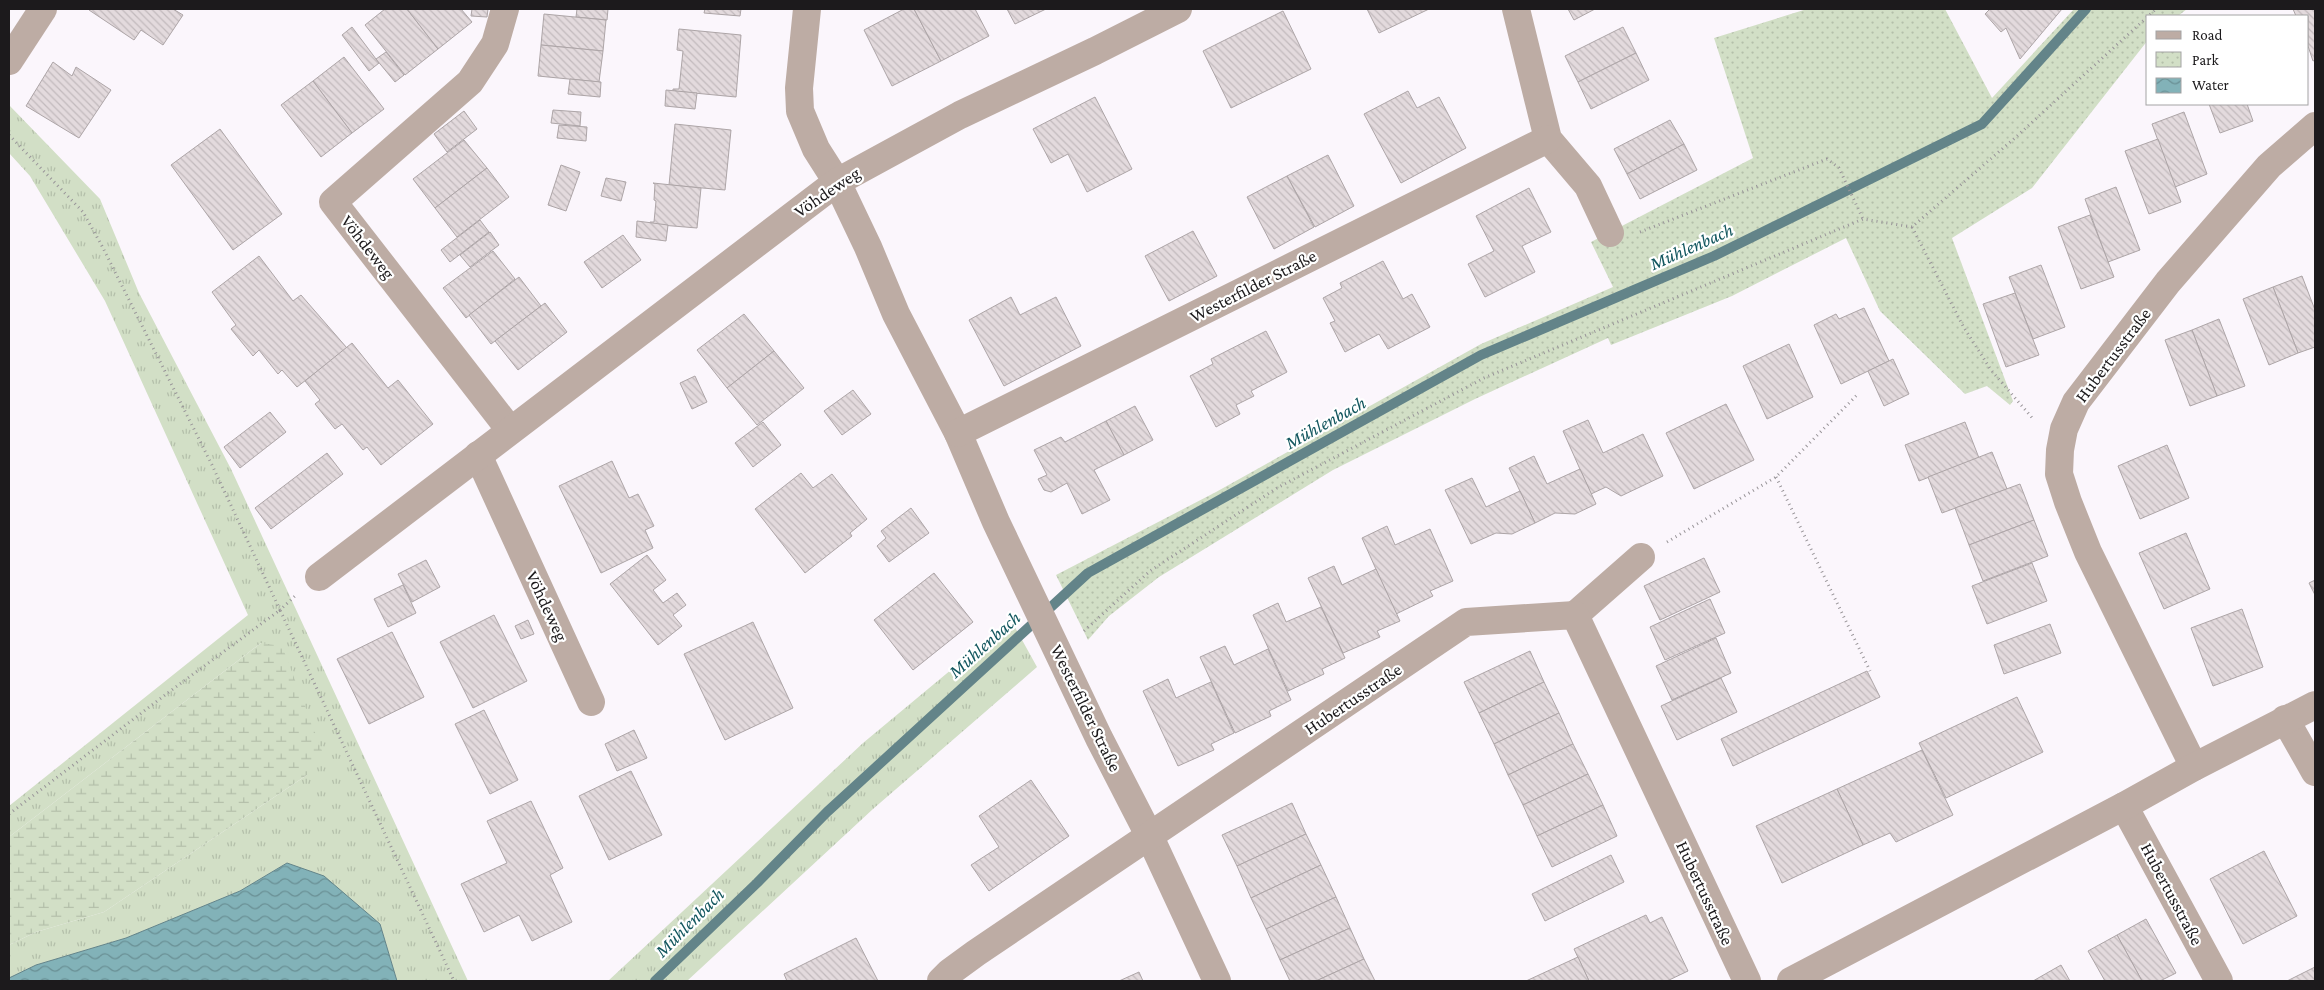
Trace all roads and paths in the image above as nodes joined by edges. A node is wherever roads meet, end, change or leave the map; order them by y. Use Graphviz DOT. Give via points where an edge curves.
graph roads {
  1 [pos="43,9"];
  2 [pos="505,9"];
  3 [pos="807,9"];
  4 [pos="1178,9"];
  5 [pos="1516,9"];
  6 [pos="2146,18"];
  7 [pos="9,61"];
  8 [pos="2315,126"];
  9 [pos="9,135"];
  10 [pos="1548,139"];
  11 [pos="836,182"];
  12 [pos="1864,219"];
  13 [pos="1912,227"];
  14 [pos="1610,233"];
  15 [pos="1857,395"];
  16 [pos="510,430"];
  17 [pos="958,433"];
  18 [pos="2060,450"];
  19 [pos="478,455"];
  20 [pos="1776,477"];
  21 [pos="1641,557"];
  22 [pos="319,577"];
  23 [pos="280,610"];
  24 [pos="1575,615"];
  25 [pos="1059,653"];
  26 [pos="1870,672"];
  27 [pos="591,702"];
  28 [pos="2315,705"];
  29 [pos="2285,719"];
  30 [pos="2194,767"];
  31 [pos="2315,772"];
  32 [pos="2124,806"];
  33 [pos="9,814"];
  34 [pos="1150,837"];
  35 [pos="454,981"];
  36 [pos="941,981"];
  37 [pos="1217,981"];
  38 [pos="1747,981"];
  39 [pos="1791,981"];
  40 [pos="2219,981"];
  1 -- 7 [label="street"];
  2 -- 16 [label="street, Vöhdeweg" via="495,44 470,82 333,202"];
  3 -- 11 [label="street, Westerfilder Straße" via="799,88 800,111 816,149"];
  4 -- 11 [label="street, Vöhdeweg" via="960,115"];
  5 -- 10 [label="street"];
  6 -- 13 [label="path"];
  8 -- 18 [label="street, Hubertusstraße" via="2269,166 2168,282 2076,402 2064,429"];
  9 -- 23 [label="path" via="83,212 212,464"];
  10 -- 14 [label="street" via="1588,186"];
  10 -- 17 [label="street, Westerfilder Straße"];
  11 -- 16 [label="street, Vöhdeweg"];
  11 -- 17 [label="street, Westerfilder Straße" via="896,314"];
  12 -- 13 [label="path"];
  12 -- 14 [label="path" via="1839,168 1827,159 1645,232"];
  12 -- 25 [label="path" via="1484,378 1277,488 1150,571"];
  13 -- 18 [label="path" via="1963,326 1990,370"];
  15 -- 20 [label="path"];
  16 -- 19 [label="street, Vöhdeweg"];
  17 -- 25 [label="street, Westerfilder Straße" via="996,522"];
  18 -- 30 [label="street, Hubertusstraße" via="2060,474 2088,552"];
  19 -- 22 [label="street, Vöhdeweg"];
  19 -- 27 [label="street, Vöhdeweg"];
  20 -- 21 [label="path"];
  20 -- 26 [label="path"];
  21 -- 24 [label="street"];
  22 -- 23 [label="path"];
  23 -- 33 [label="path"];
  23 -- 35 [label="path"];
  24 -- 34 [label="street, Hubertusstraße" via="1466,622"];
  24 -- 38 [label="street, Hubertusstraße"];
  25 -- 34 [label="street, Westerfilder Straße"];
  28 -- 29 [label="street"];
  29 -- 30 [label="street"];
  29 -- 31 [label="street"];
  30 -- 32 [label="street"];
  32 -- 39 [label="street"];
  32 -- 40 [label="street, Hubertusstraße"];
  34 -- 36 [label="street, Hubertusstraße" via="976,953"];
  34 -- 37 [label="street, Westerfilder Straße"];
}
